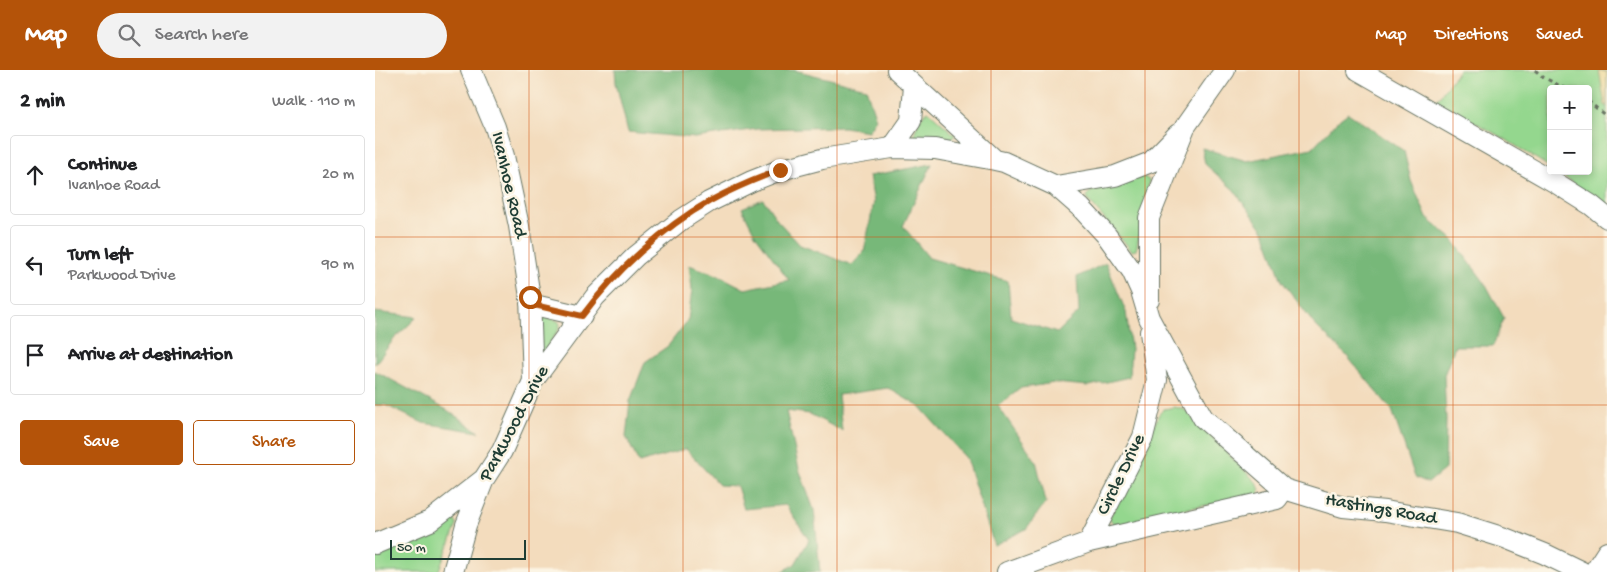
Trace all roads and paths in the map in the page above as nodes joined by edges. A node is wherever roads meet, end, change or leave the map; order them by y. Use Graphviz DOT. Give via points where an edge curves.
graph roads {
  1 [pos="471,70"];
  2 [pos="897,70"];
  3 [pos="1225,70"];
  4 [pos="1358,70"];
  5 [pos="1535,70"];
  6 [pos="1558,85"];
  7 [pos="915,86"];
  8 [pos="1592,104"];
  9 [pos="1607,117"];
  10 [pos="1185,127"];
  11 [pos="892,148"];
  12 [pos="995,160"];
  13 [pos="1055,186"];
  14 [pos="1607,218"];
  15 [pos="530,304"];
  16 [pos="582,316"];
  17 [pos="1149,318"];
  18 [pos="533,381"];
  19 [pos="485,479"];
  20 [pos="1284,490"];
  21 [pos="1089,542"];
  22 [pos="375,544"];
  23 [pos="1607,552"];
  24 [pos="453,572"];
  25 [pos="1007,572"];
  26 [pos="1582,572"];
  27 [pos="1594,572"];
  1 -- 15 [label="street, Ivanhoe Road" via="504,156 519,226"];
  2 -- 7 [label="street"];
  3 -- 10 [label="street, Circle Drive"];
  4 -- 14 [label="street" via="1556,183"];
  5 -- 6 [label="path"];
  7 -- 11 [label="street" via="911,121"];
  7 -- 12 [label="street"];
  8 -- 9 [label="path"];
  10 -- 13 [label="street, Circle Drive" via="1151,162 1115,176"];
  10 -- 17 [label="street, Circle Drive" via="1149,218"];
  11 -- 12 [label="street, Parkwood Drive" via="935,149"];
  11 -- 16 [label="street, Parkwood Drive" via="822,159 780,170 709,202 636,256"];
  12 -- 13 [label="street, Circle Drive"];
  13 -- 17 [label="street, Circle Drive" via="1107,236 1132,271"];
  15 -- 16 [label="street"];
  15 -- 18 [label="street, Ivanhoe Road"];
  16 -- 18 [label="street, Parkwood Drive"];
  17 -- 20 [label="street, Circle Drive" via="1203,418"];
  17 -- 21 [label="street, Circle Drive" via="1157,380 1143,437"];
  18 -- 19 [label="street, Parkwood Drive"];
  19 -- 22 [label="street" via="430,521"];
  19 -- 24 [label="street, Parkwood Drive" via="466,525"];
  20 -- 21 [label="street" via="1277,498"];
  20 -- 26 [label="street, Hastings Road" via="1343,507 1457,523 1505,538"];
  21 -- 25 [label="street"];
  23 -- 27 [label="street"];
}
